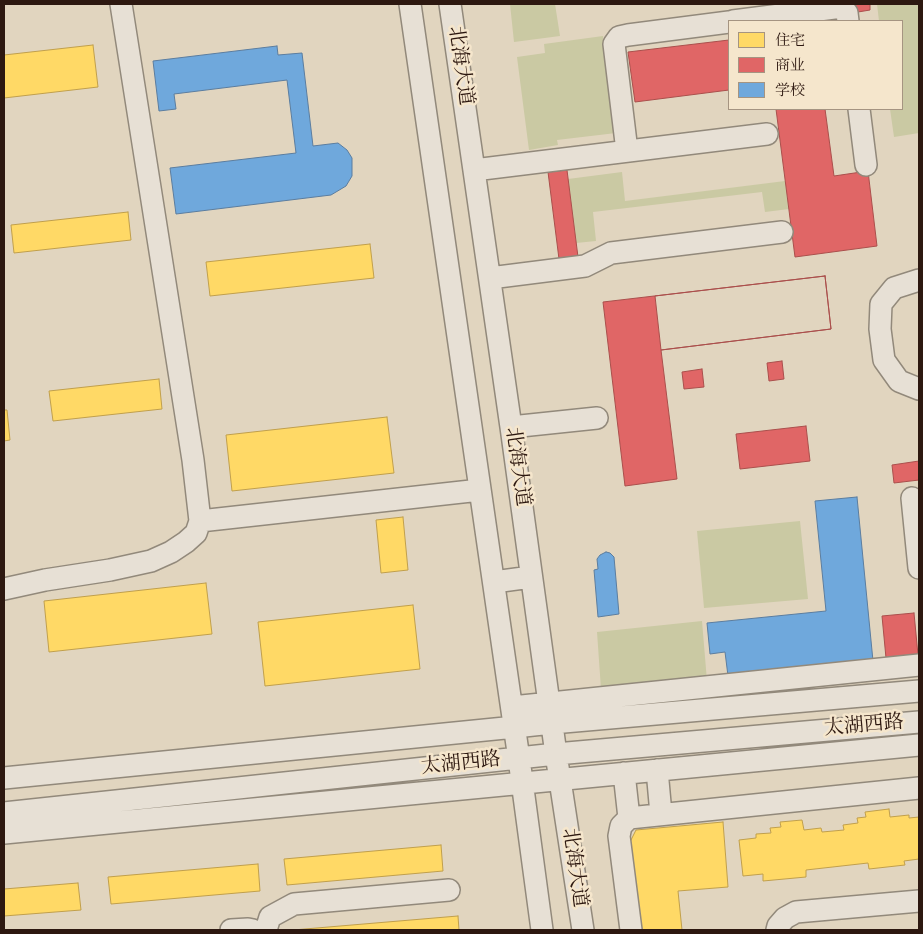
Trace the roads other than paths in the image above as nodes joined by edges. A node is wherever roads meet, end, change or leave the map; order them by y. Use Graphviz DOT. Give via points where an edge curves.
graph roads {
  1 [pos="121,4"];
  2 [pos="410,4"];
  3 [pos="450,4"];
  4 [pos="741,20"];
  5 [pos="848,20"];
  6 [pos="728,22"];
  7 [pos="859,110"];
  8 [pos="767,134"];
  9 [pos="627,151"];
  10 [pos="866,165"];
  11 [pos="474,170"];
  12 [pos="782,232"];
  13 [pos="490,278"];
  14 [pos="919,280"];
  15 [pos="919,389"];
  16 [pos="598,418"];
  17 [pos="511,427"];
  18 [pos="480,490"];
  19 [pos="912,498"];
  20 [pos="200,521"];
  21 [pos="919,568"];
  22 [pos="531,577"];
  23 [pos="494,582"];
  24 [pos="4,589"];
  25 [pos="919,665"];
  26 [pos="898,668"];
  27 [pos="910,692"];
  28 [pos="551,713"];
  29 [pos="513,717"];
  30 [pos="919,722"];
  31 [pos="919,745"];
  32 [pos="556,754"];
  33 [pos="519,758"];
  34 [pos="657,770"];
  35 [pos="624,773"];
  36 [pos="4,778"];
  37 [pos="560,780"];
  38 [pos="523,783"];
  39 [pos="919,788"];
  40 [pos="4,813"];
  41 [pos="661,814"];
  42 [pos="630,818"];
  43 [pos="4,833"];
  44 [pos="450,890"];
  45 [pos="919,900"];
  46 [pos="231,930"];
  47 [pos="253,930"];
  48 [pos="266,930"];
  49 [pos="542,930"];
  50 [pos="583,930"];
  51 [pos="631,930"];
  52 [pos="777,930"];
  1 -- 20 [label="street"];
  2 -- 18 [label="street, 北海大道"];
  3 -- 11 [label="street, 北海大道"];
  4 -- 5 [label="street" via="842,7"];
  6 -- 9 [label="street" via="628,35 614,44"];
  7 -- 10 [label="street"];
  8 -- 9 [label="street"];
  9 -- 11 [label="street"];
  11 -- 13 [label="street, 北海大道"];
  12 -- 13 [label="street" via="611,253 585,266"];
  13 -- 17 [label="street, 北海大道"];
  14 -- 15 [label="street" via="894,288 881,304 880,329 884,360 899,381"];
  16 -- 17 [label="street"];
  17 -- 22 [label="street, 北海大道"];
  18 -- 20 [label="street"];
  18 -- 23 [label="street, 北海大道"];
  19 -- 21 [label="street"];
  20 -- 24 [label="street" via="196,533 186,542 151,561"];
  22 -- 23 [label="street"];
  22 -- 28 [label="street, 北海大道"];
  23 -- 29 [label="street, 北海大道"];
  25 -- 26 [label="street"];
  26 -- 27 [label="street"];
  26 -- 28 [label="street"];
  27 -- 28 [label="street, 太湖西路"];
  28 -- 29 [label="street, 太湖西路"];
  28 -- 32 [label="street, 北海大道"];
  29 -- 33 [label="street, 北海大道"];
  29 -- 36 [label="street, 太湖西路"];
  30 -- 32 [label="street, 太湖西路"];
  31 -- 34 [label="street"];
  32 -- 33 [label="street, 太湖西路"];
  32 -- 37 [label="street, 北海大道"];
  33 -- 38 [label="street, 北海大道"];
  33 -- 40 [label="street, 太湖西路"];
  34 -- 35 [label="street"];
  34 -- 41 [label="street"];
  35 -- 37 [label="street"];
  35 -- 42 [label="street"];
  37 -- 38 [label="street"];
  37 -- 50 [label="street, 北海大道"];
  38 -- 43 [label="street"];
  38 -- 49 [label="street, 北海大道"];
  39 -- 41 [label="street"];
  41 -- 42 [label="street"];
  42 -- 51 [label="street" via="622,826 619,836"];
  44 -- 48 [label="street" via="294,904 270,917"];
  45 -- 52 [label="street" via="796,912 785,918"];
  46 -- 47 [label="street"];
}
